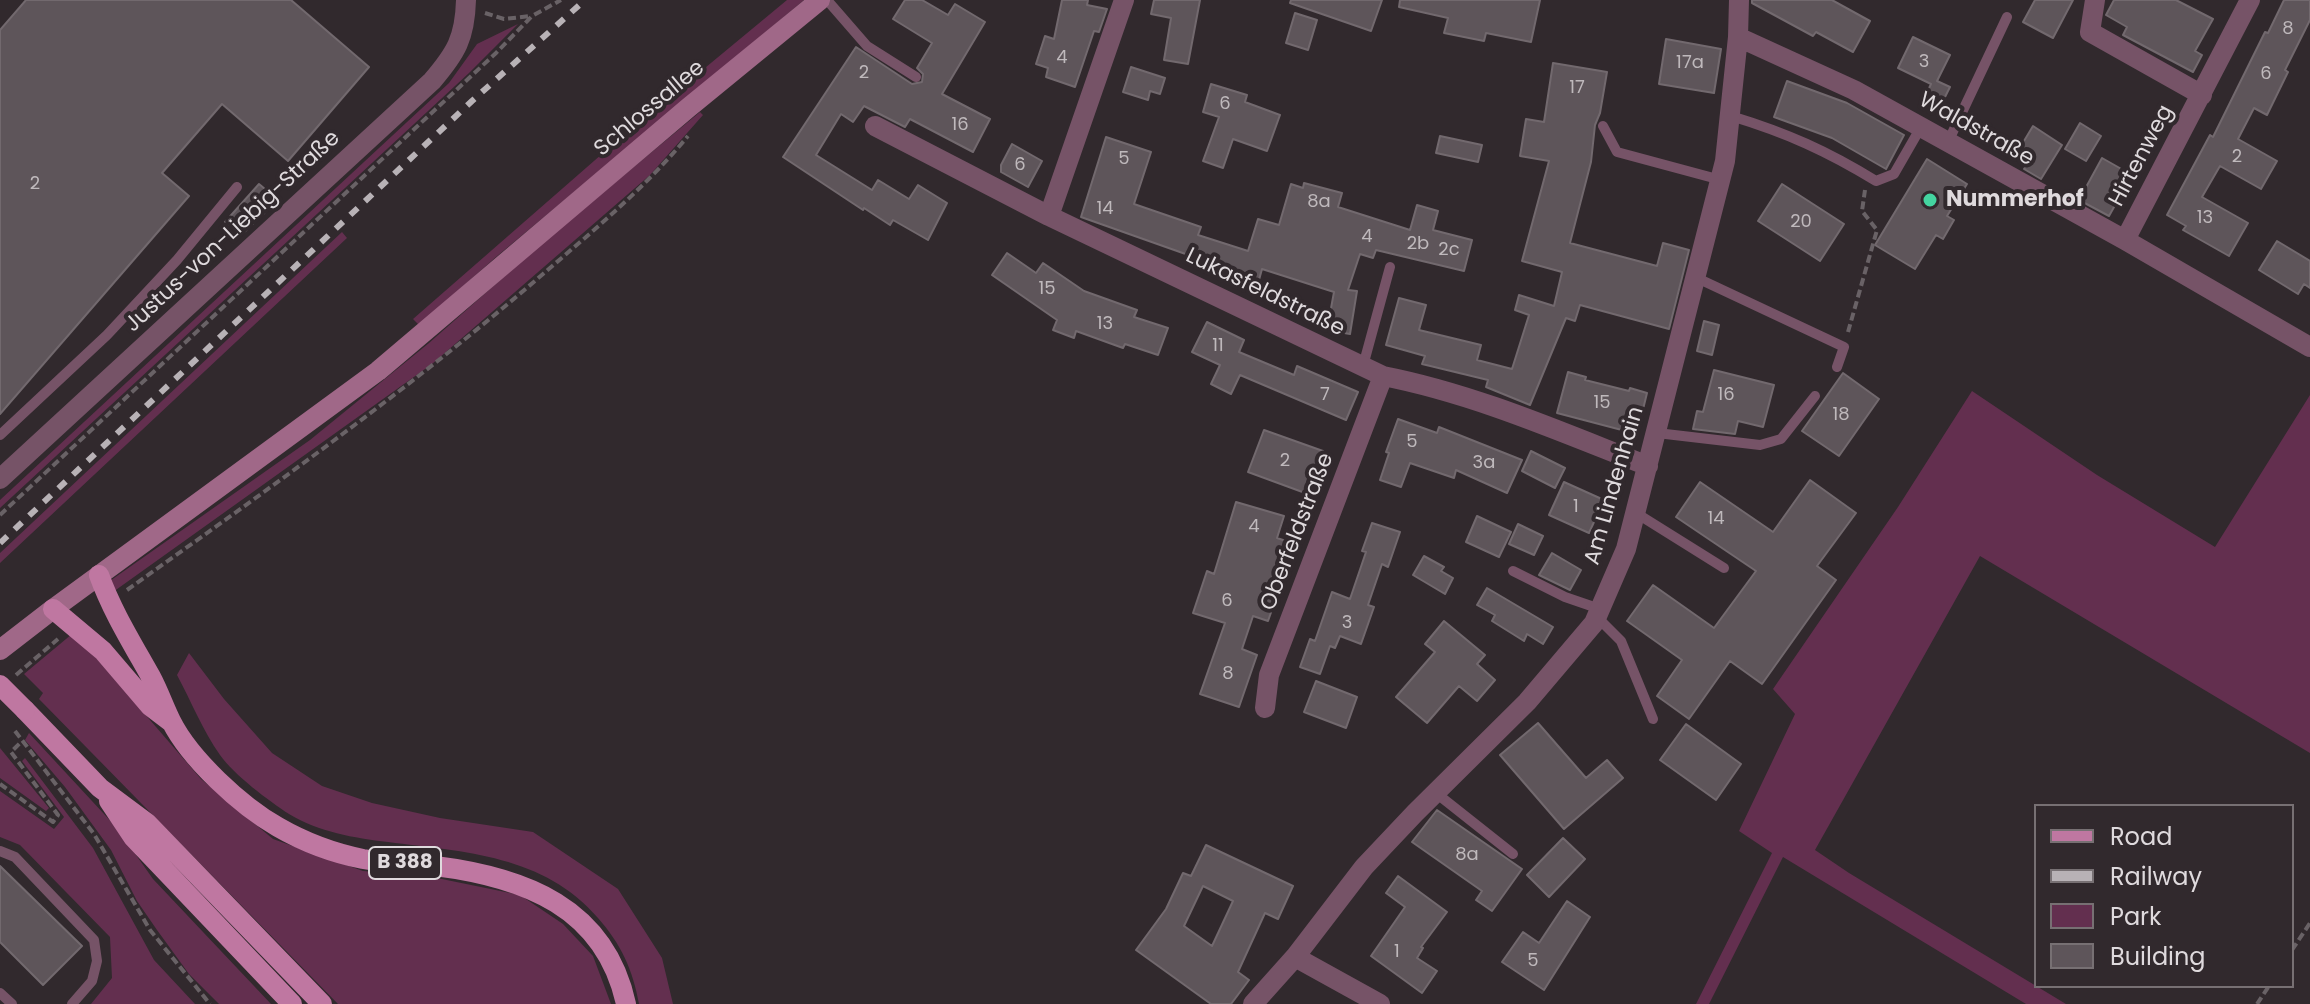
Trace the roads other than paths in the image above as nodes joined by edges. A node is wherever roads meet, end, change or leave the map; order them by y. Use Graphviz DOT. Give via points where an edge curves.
graph roads {
  1 [pos="820,0"];
  2 [pos="827,0"];
  3 [pos="1124,0"];
  4 [pos="1739,0"];
  5 [pos="2095,0"];
  6 [pos="2250,0"];
  7 [pos="466,1"];
  8 [pos="2007,17"];
  9 [pos="1738,37"];
  10 [pos="916,77"];
  11 [pos="2202,95"];
  12 [pos="1731,116"];
  13 [pos="875,126"];
  14 [pos="1603,126"];
  15 [pos="1921,127"];
  16 [pos="1948,142"];
  17 [pos="1721,180"];
  18 [pos="237,187"];
  19 [pos="1049,216"];
  20 [pos="2125,240"];
  21 [pos="1390,267"];
  22 [pos="1697,278"];
  23 [pos="2310,347"];
  24 [pos="1363,366"];
  25 [pos="1837,367"];
  26 [pos="1383,376"];
  27 [pos="1815,396"];
  28 [pos="1657,433"];
  29 [pos="0,435"];
  30 [pos="1648,466"];
  31 [pos="0,479"];
  32 [pos="1636,513"];
  33 [pos="1724,568"];
  34 [pos="1513,571"];
  35 [pos="99,575"];
  36 [pos="53,609"];
  37 [pos="1598,613"];
  38 [pos="0,650"];
  39 [pos="6,682"];
  40 [pos="1265,708"];
  41 [pos="1653,719"];
  42 [pos="171,722"];
  43 [pos="100,788"];
  44 [pos="1436,793"];
  45 [pos="0,851"];
  46 [pos="1513,854"];
  47 [pos="1295,957"];
  48 [pos="0,993"];
  49 [pos="12,1004"];
  50 [pos="72,1004"];
  51 [pos="292,1004"];
  52 [pos="322,1004"];
  53 [pos="626,1004"];
  54 [pos="1253,1004"];
  55 [pos="1380,1004"];
  1 -- 35 [label="main road, Schlossallee" via="378,371"];
  2 -- 10 [label="lane" via="867,46"];
  3 -- 19 [label="street"];
  4 -- 9 [label="street, Am Lindenhain"];
  5 -- 11 [label="street, Hirtenweg" via="2090,32"];
  6 -- 11 [label="street, Hirtenweg"];
  7 -- 31 [label="street, Justus-von-Liebig-Straße" via="453,56 432,81"];
  8 -- 16 [label="lane"];
  9 -- 12 [label="street, Am Lindenhain"];
  9 -- 15 [label="street, Waldstraße"];
  11 -- 20 [label="street, Hirtenweg"];
  12 -- 15 [label="lane" via="1828,152 1876,181 1894,174"];
  12 -- 17 [label="street, Am Lindenhain"];
  13 -- 19 [label="street, Lukasfeldstraße"];
  14 -- 17 [label="lane" via="1617,152"];
  15 -- 16 [label="street, Waldstraße"];
  16 -- 20 [label="street, Waldstraße"];
  17 -- 22 [label="street, Am Lindenhain"];
  18 -- 29 [label="lane" via="107,335"];
  19 -- 24 [label="street, Lukasfeldstraße"];
  20 -- 23 [label="street, Waldstraße"];
  21 -- 24 [label="lane"];
  22 -- 25 [label="lane" via="1844,347"];
  22 -- 28 [label="street, Am Lindenhain"];
  24 -- 26 [label="street, Lukasfeldstraße"];
  26 -- 30 [label="street, Lukasfeldstraße" via="1519,415"];
  26 -- 40 [label="street, Oberfeldstraße" via="1269,675"];
  27 -- 28 [label="lane" via="1781,439 1760,445"];
  28 -- 30 [label="street, Am Lindenhain"];
  30 -- 32 [label="street, Am Lindenhain"];
  32 -- 33 [label="lane"];
  32 -- 37 [label="street, Am Lindenhain"];
  34 -- 37 [label="lane"];
  35 -- 36 [label="main road, Schlossallee"];
  35 -- 42 [label="main road, B 388"];
  36 -- 38 [label="main road, Schlossallee"];
  36 -- 42 [label="main road, B 388" via="103,651 150,706"];
  37 -- 41 [label="lane" via="1627,652"];
  37 -- 44 [label="street, Am Lindenhain" via="1527,702"];
  39 -- 43 [label="main road, bridge" via="18,717"];
  42 -- 53 [label="main road, B 388" via="226,788 252,811 303,840 363,859 490,876 566,908 602,944"];
  43 -- 51 [label="main road" via="133,837"];
  43 -- 52 [label="main road" via="147,823"];
  44 -- 46 [label="lane"];
  44 -- 47 [label="street, Am Lindenhain" via="1364,867"];
  45 -- 50 [label="lane" via="15,857 94,940 97,961 92,981"];
  47 -- 54 [label="street, Am Lindenhain"];
  47 -- 55 [label="street"];
  48 -- 49 [label="lane"];
}
